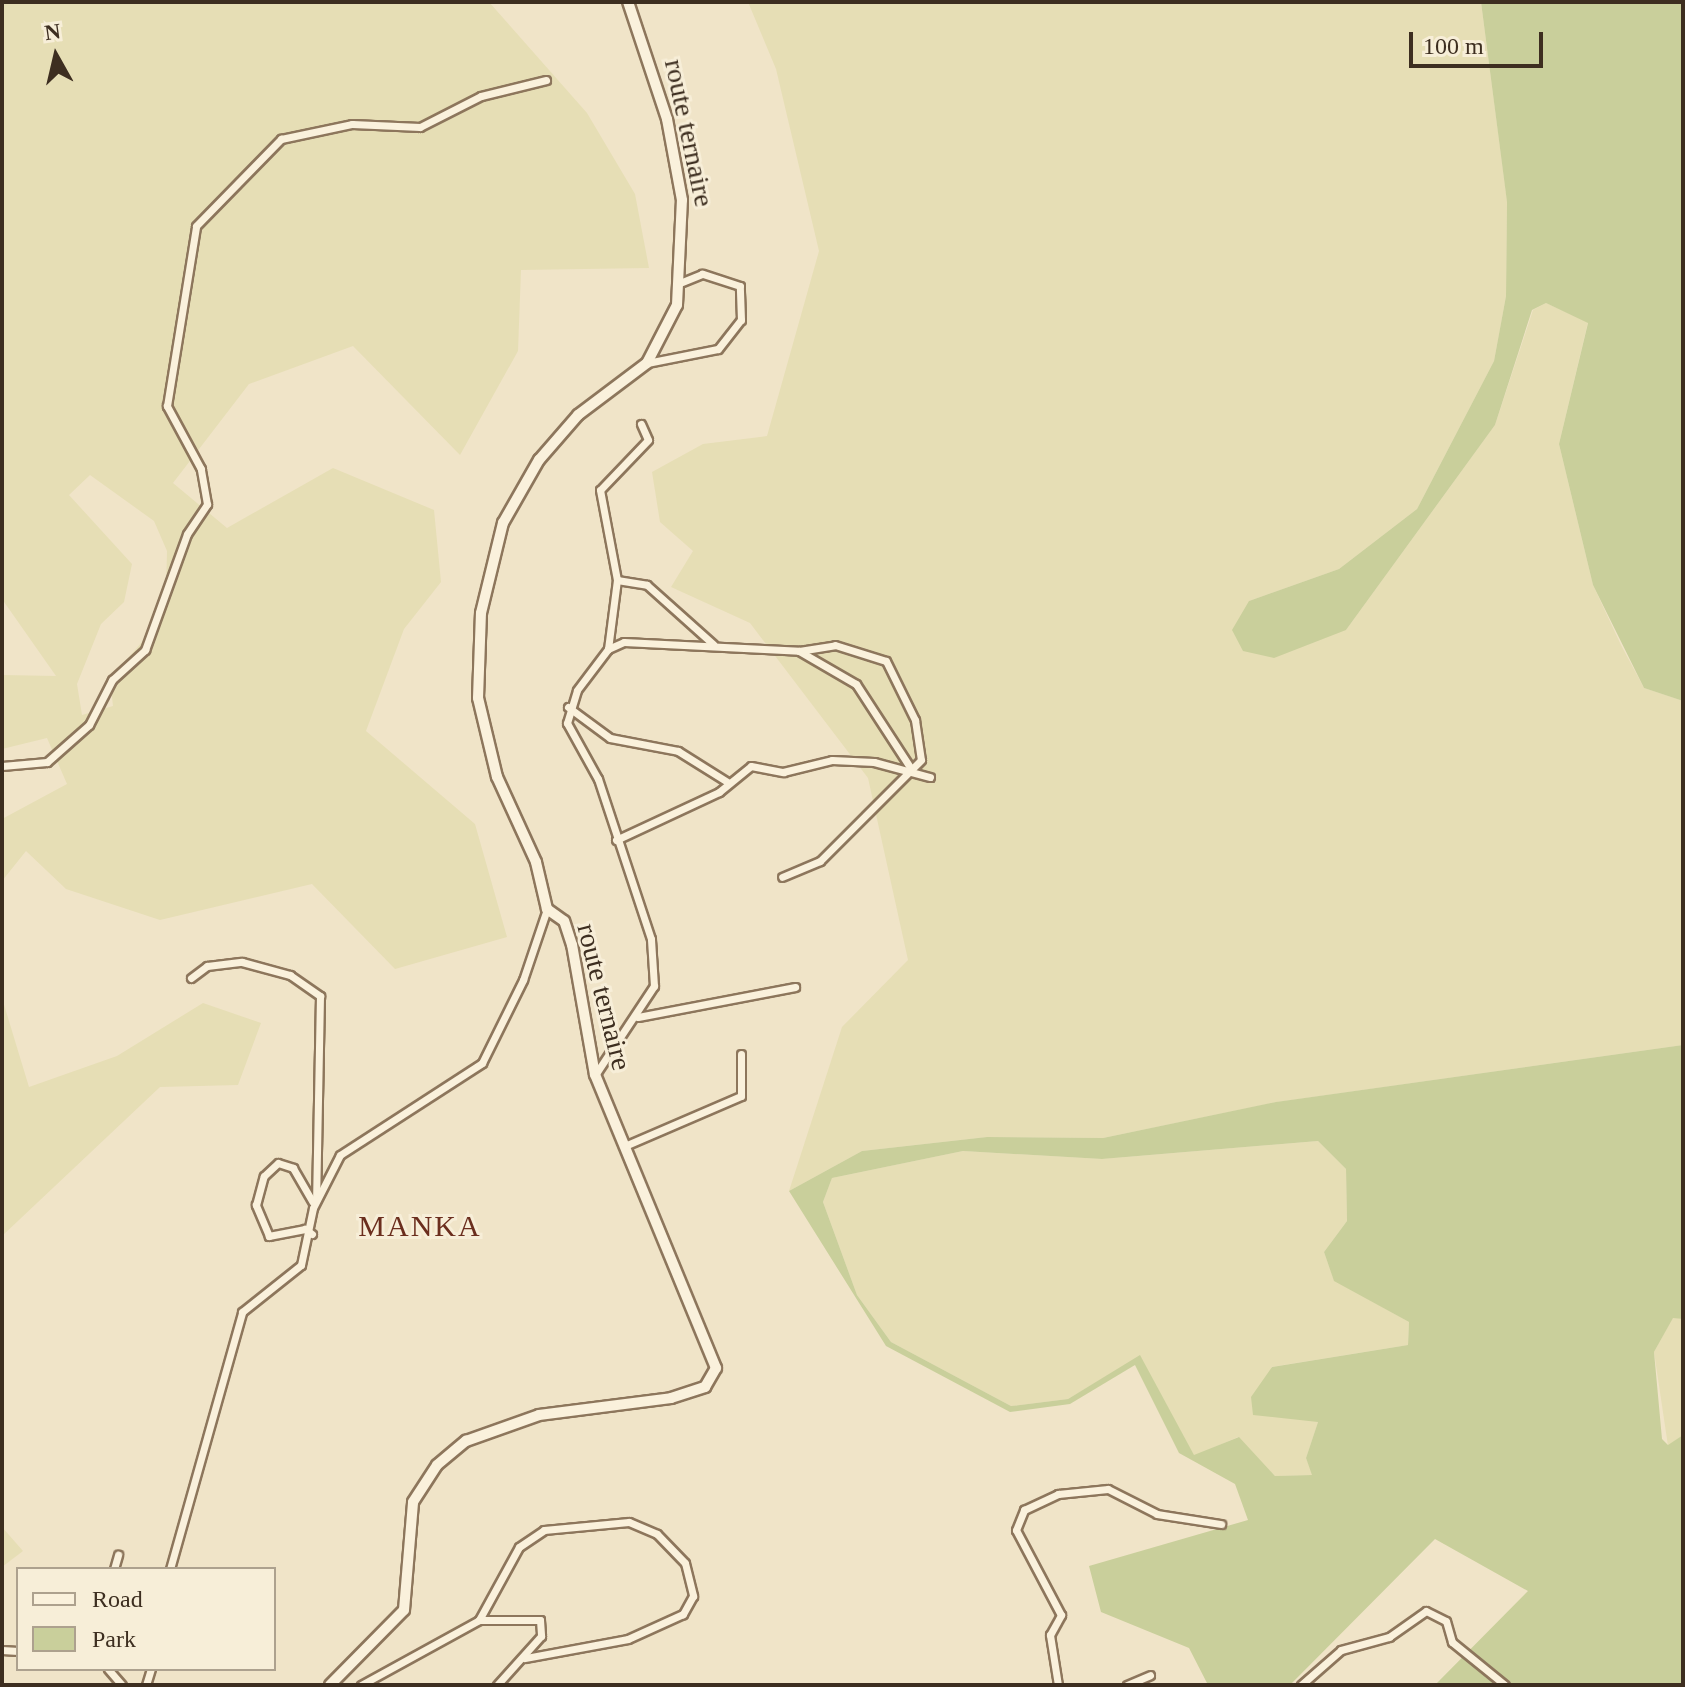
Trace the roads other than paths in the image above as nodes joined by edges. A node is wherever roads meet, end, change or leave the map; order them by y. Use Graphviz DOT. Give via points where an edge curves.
graph roads {
  1 [pos="628,2"];
  2 [pos="546,80"];
  3 [pos="680,283"];
  4 [pos="647,363"];
  5 [pos="641,424"];
  6 [pos="617,580"];
  7 [pos="713,644"];
  8 [pos="608,649"];
  9 [pos="799,651"];
  10 [pos="568,707"];
  11 [pos="2,766"];
  12 [pos="907,769"];
  13 [pos="930,777"];
  14 [pos="729,783"];
  15 [pos="616,840"];
  16 [pos="782,877"];
  17 [pos="547,909"];
  18 [pos="191,978"];
  19 [pos="795,987"];
  20 [pos="638,1017"];
  21 [pos="741,1054"];
  22 [pos="595,1075"];
  23 [pos="627,1145"];
  24 [pos="313,1208"];
  25 [pos="312,1234"];
  26 [pos="1221,1524"];
  27 [pos="118,1555"];
  28 [pos="115,1567"];
  29 [pos="171,1567"];
  30 [pos="479,1620"];
  31 [pos="525,1658"];
  32 [pos="1150,1675"];
  33 [pos="330,1685"];
  34 [pos="361,1685"];
  35 [pos="497,1685"];
  36 [pos="1058,1685"];
  37 [pos="1127,1685"];
  38 [pos="1301,1685"];
  39 [pos="1505,1685"];
  1 -- 3 [label="street, route ternaire" via="667,119 682,200"];
  2 -- 11 [label="street" via="481,96 420,127 352,124 281,139 196,226 167,406 201,469 207,504 187,534 145,650 112,680 81,735 47,762"];
  3 -- 4 [label="street, route ternaire" via="669,326"];
  3 -- 4 [label="street" via="702,274 740,286 741,320 718,349"];
  4 -- 17 [label="street, route ternaire" via="578,415 539,460 503,523 481,613 482,732 536,862"];
  5 -- 6 [label="street" via="648,440 600,490"];
  6 -- 7 [label="street" via="647,585"];
  6 -- 8 [label="street"];
  7 -- 8 [label="street" via="624,642"];
  7 -- 9 [label="street"];
  8 -- 10 [label="street"];
  9 -- 12 [label="street" via="866,695 869,711 905,750"];
  9 -- 12 [label="street" via="855,646 886,661 923,751"];
  10 -- 14 [label="street" via="610,738 678,751"];
  10 -- 15 [label="street" via="567,723 598,779"];
  12 -- 13 [label="street"];
  12 -- 14 [label="street" via="832,760 783,772 751,766"];
  12 -- 16 [label="street" via="883,804 820,861"];
  14 -- 15 [label="street"];
  15 -- 20 [label="street" via="651,939 654,986"];
  17 -- 22 [label="street, route ternaire" via="564,921 572,945"];
  17 -- 24 [label="street" via="523,980 482,1063 448,1092 352,1143"];
  18 -- 24 [label="street" via="207,966 242,962 290,975 320,996 321,1179"];
  19 -- 20 [label="street"];
  20 -- 22 [label="street"];
  21 -- 23 [label="street" via="744,1094"];
  22 -- 23 [label="street, route ternaire"];
  23 -- 33 [label="street, route ternaire" via="710,1342 713,1378 671,1398 539,1415 466,1441 427,1476 413,1502 404,1610"];
  24 -- 25 [label="street"];
  24 -- 25 [label="street" via="293,1168 273,1164 258,1193 262,1229 276,1239 305,1229"];
  25 -- 29 [label="street" via="290,1278 254,1299 239,1319"];
  26 -- 36 [label="street" via="1157,1514 1108,1489 1058,1494 1024,1510 1016,1530 1061,1615 1050,1635"];
  27 -- 28 [label="street"];
  30 -- 31 [label="street" via="540,1620 544,1630"];
  30 -- 31 [label="street" via="519,1547 544,1530 629,1522 657,1534 685,1563 693,1596 683,1614 628,1639"];
  30 -- 34 [label="street"];
  31 -- 35 [label="street"];
  32 -- 37 [label="street"];
  38 -- 39 [label="street" via="1341,1650 1389,1637 1426,1611 1446,1621 1452,1642"];
}
